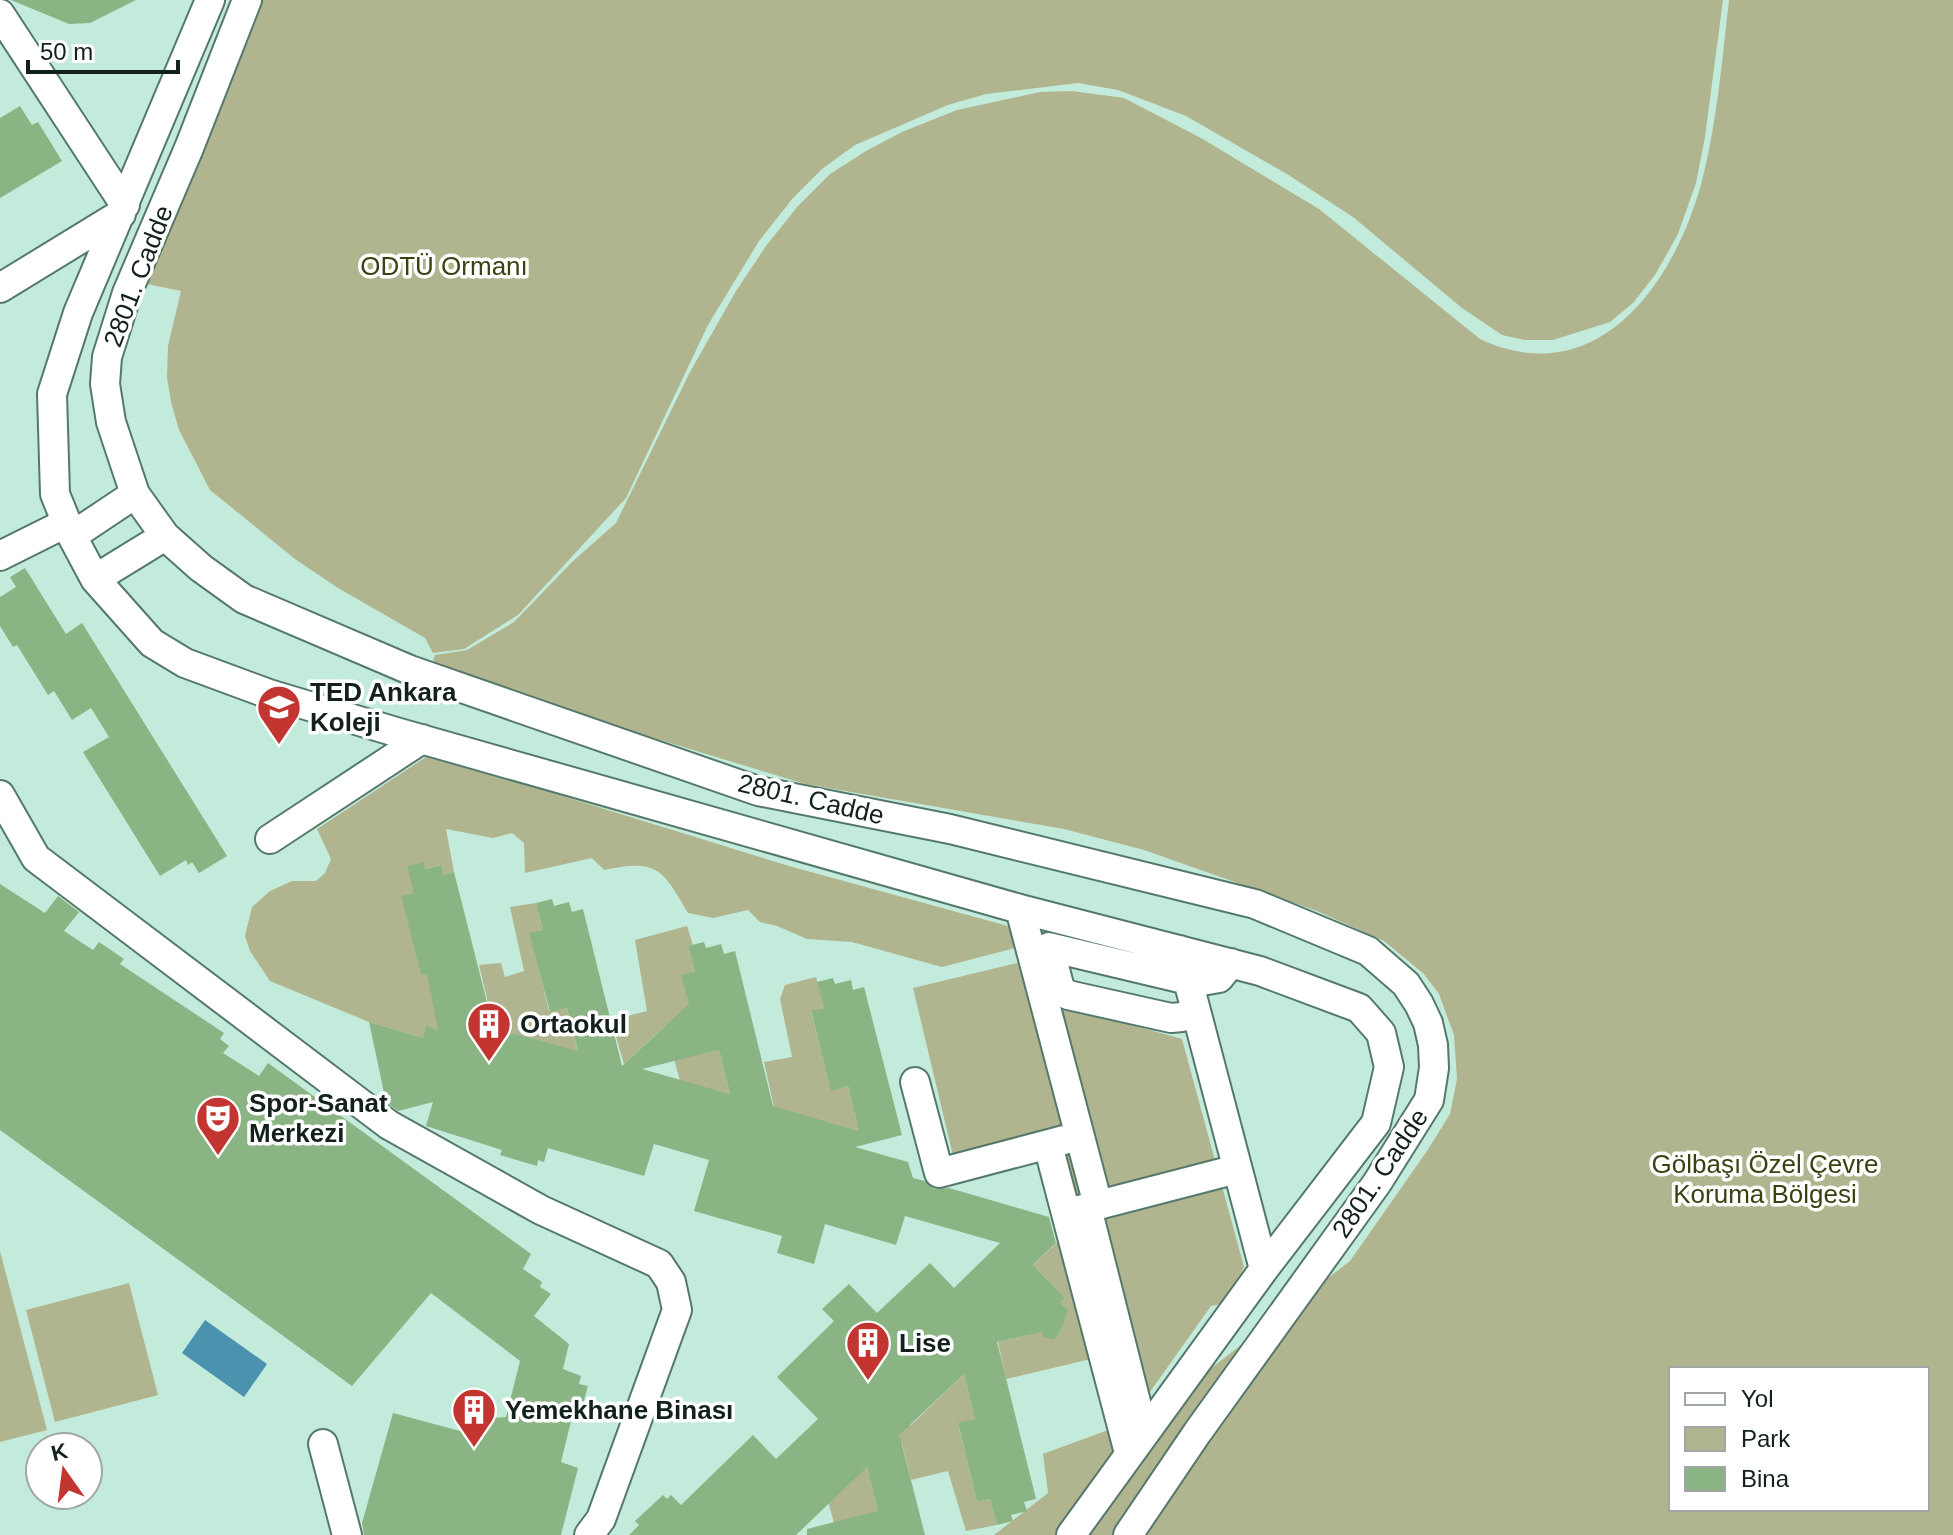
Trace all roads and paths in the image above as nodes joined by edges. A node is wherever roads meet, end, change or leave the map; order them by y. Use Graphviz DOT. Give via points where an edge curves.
graph roads {
  1 [pos="210,0"];
  2 [pos="247,0"];
  3 [pos="0,14"];
  4 [pos="123,210"];
  5 [pos="0,288"];
  6 [pos="135,494"];
  7 [pos="69,529"];
  8 [pos="165,536"];
  9 [pos="0,556"];
  10 [pos="95,579"];
  11 [pos="422,739"];
  12 [pos="0,795"];
  13 [pos="270,839"];
  14 [pos="1031,911"];
  15 [pos="1049,947"];
  16 [pos="1180,950"];
  17 [pos="1231,963"];
  18 [pos="1188,980"];
  19 [pos="1195,1011"];
  20 [pos="915,1082"];
  21 [pos="1081,1136"];
  22 [pos="1048,1145"];
  23 [pos="1237,1169"];
  24 [pos="1083,1209"];
  25 [pos="1264,1269"];
  26 [pos="323,1444"];
  27 [pos="1137,1444"];
  28 [pos="347,1535"];
  29 [pos="589,1535"];
  30 [pos="1071,1535"];
  31 [pos="1128,1535"];
  1 -- 4 [label="street"];
  2 -- 6 [label="street, 2801. Cadde" via="127,293 107,357 111,422"];
  3 -- 4 [label="street"];
  4 -- 5 [label="street"];
  4 -- 7 [label="street" via="78,313 52,394 55,494"];
  6 -- 7 [label="street"];
  6 -- 8 [label="street, 2801. Cadde"];
  7 -- 9 [label="street"];
  7 -- 10 [label="street"];
  8 -- 10 [label="street"];
  8 -- 31 [label="street, 2801. Cadde" via="244,599 463,690 758,791 950,829 1255,904 1368,951 1406,984 1428,1023 1433,1045 1429,1100 1377,1183"];
  10 -- 11 [label="street" via="152,643 185,663"];
  11 -- 13 [label="street"];
  11 -- 14 [label="street"];
  12 -- 29 [label="street" via="36,858 389,1125 541,1210 659,1264 671,1282 677,1310 601,1519"];
  14 -- 15 [label="street"];
  14 -- 16 [label="street"];
  14 -- 21 [label="street"];
  15 -- 18 [label="street"];
  15 -- 19 [label="street" via="1057,982 1068,995 1171,1018"];
  16 -- 17 [label="street"];
  16 -- 18 [label="street"];
  17 -- 18 [label="street" via="1219,978"];
  17 -- 25 [label="street" via="1359,1008 1381,1033 1389,1067 1376,1123"];
  18 -- 19 [label="street"];
  19 -- 23 [label="street"];
  20 -- 22 [label="street" via="939,1173"];
  21 -- 22 [label="street"];
  21 -- 24 [label="street"];
  22 -- 24 [label="street"];
  23 -- 24 [label="street"];
  23 -- 25 [label="street"];
  24 -- 27 [label="street"];
  25 -- 27 [label="street"];
  26 -- 28 [label="street"];
  27 -- 30 [label="street"];
}
